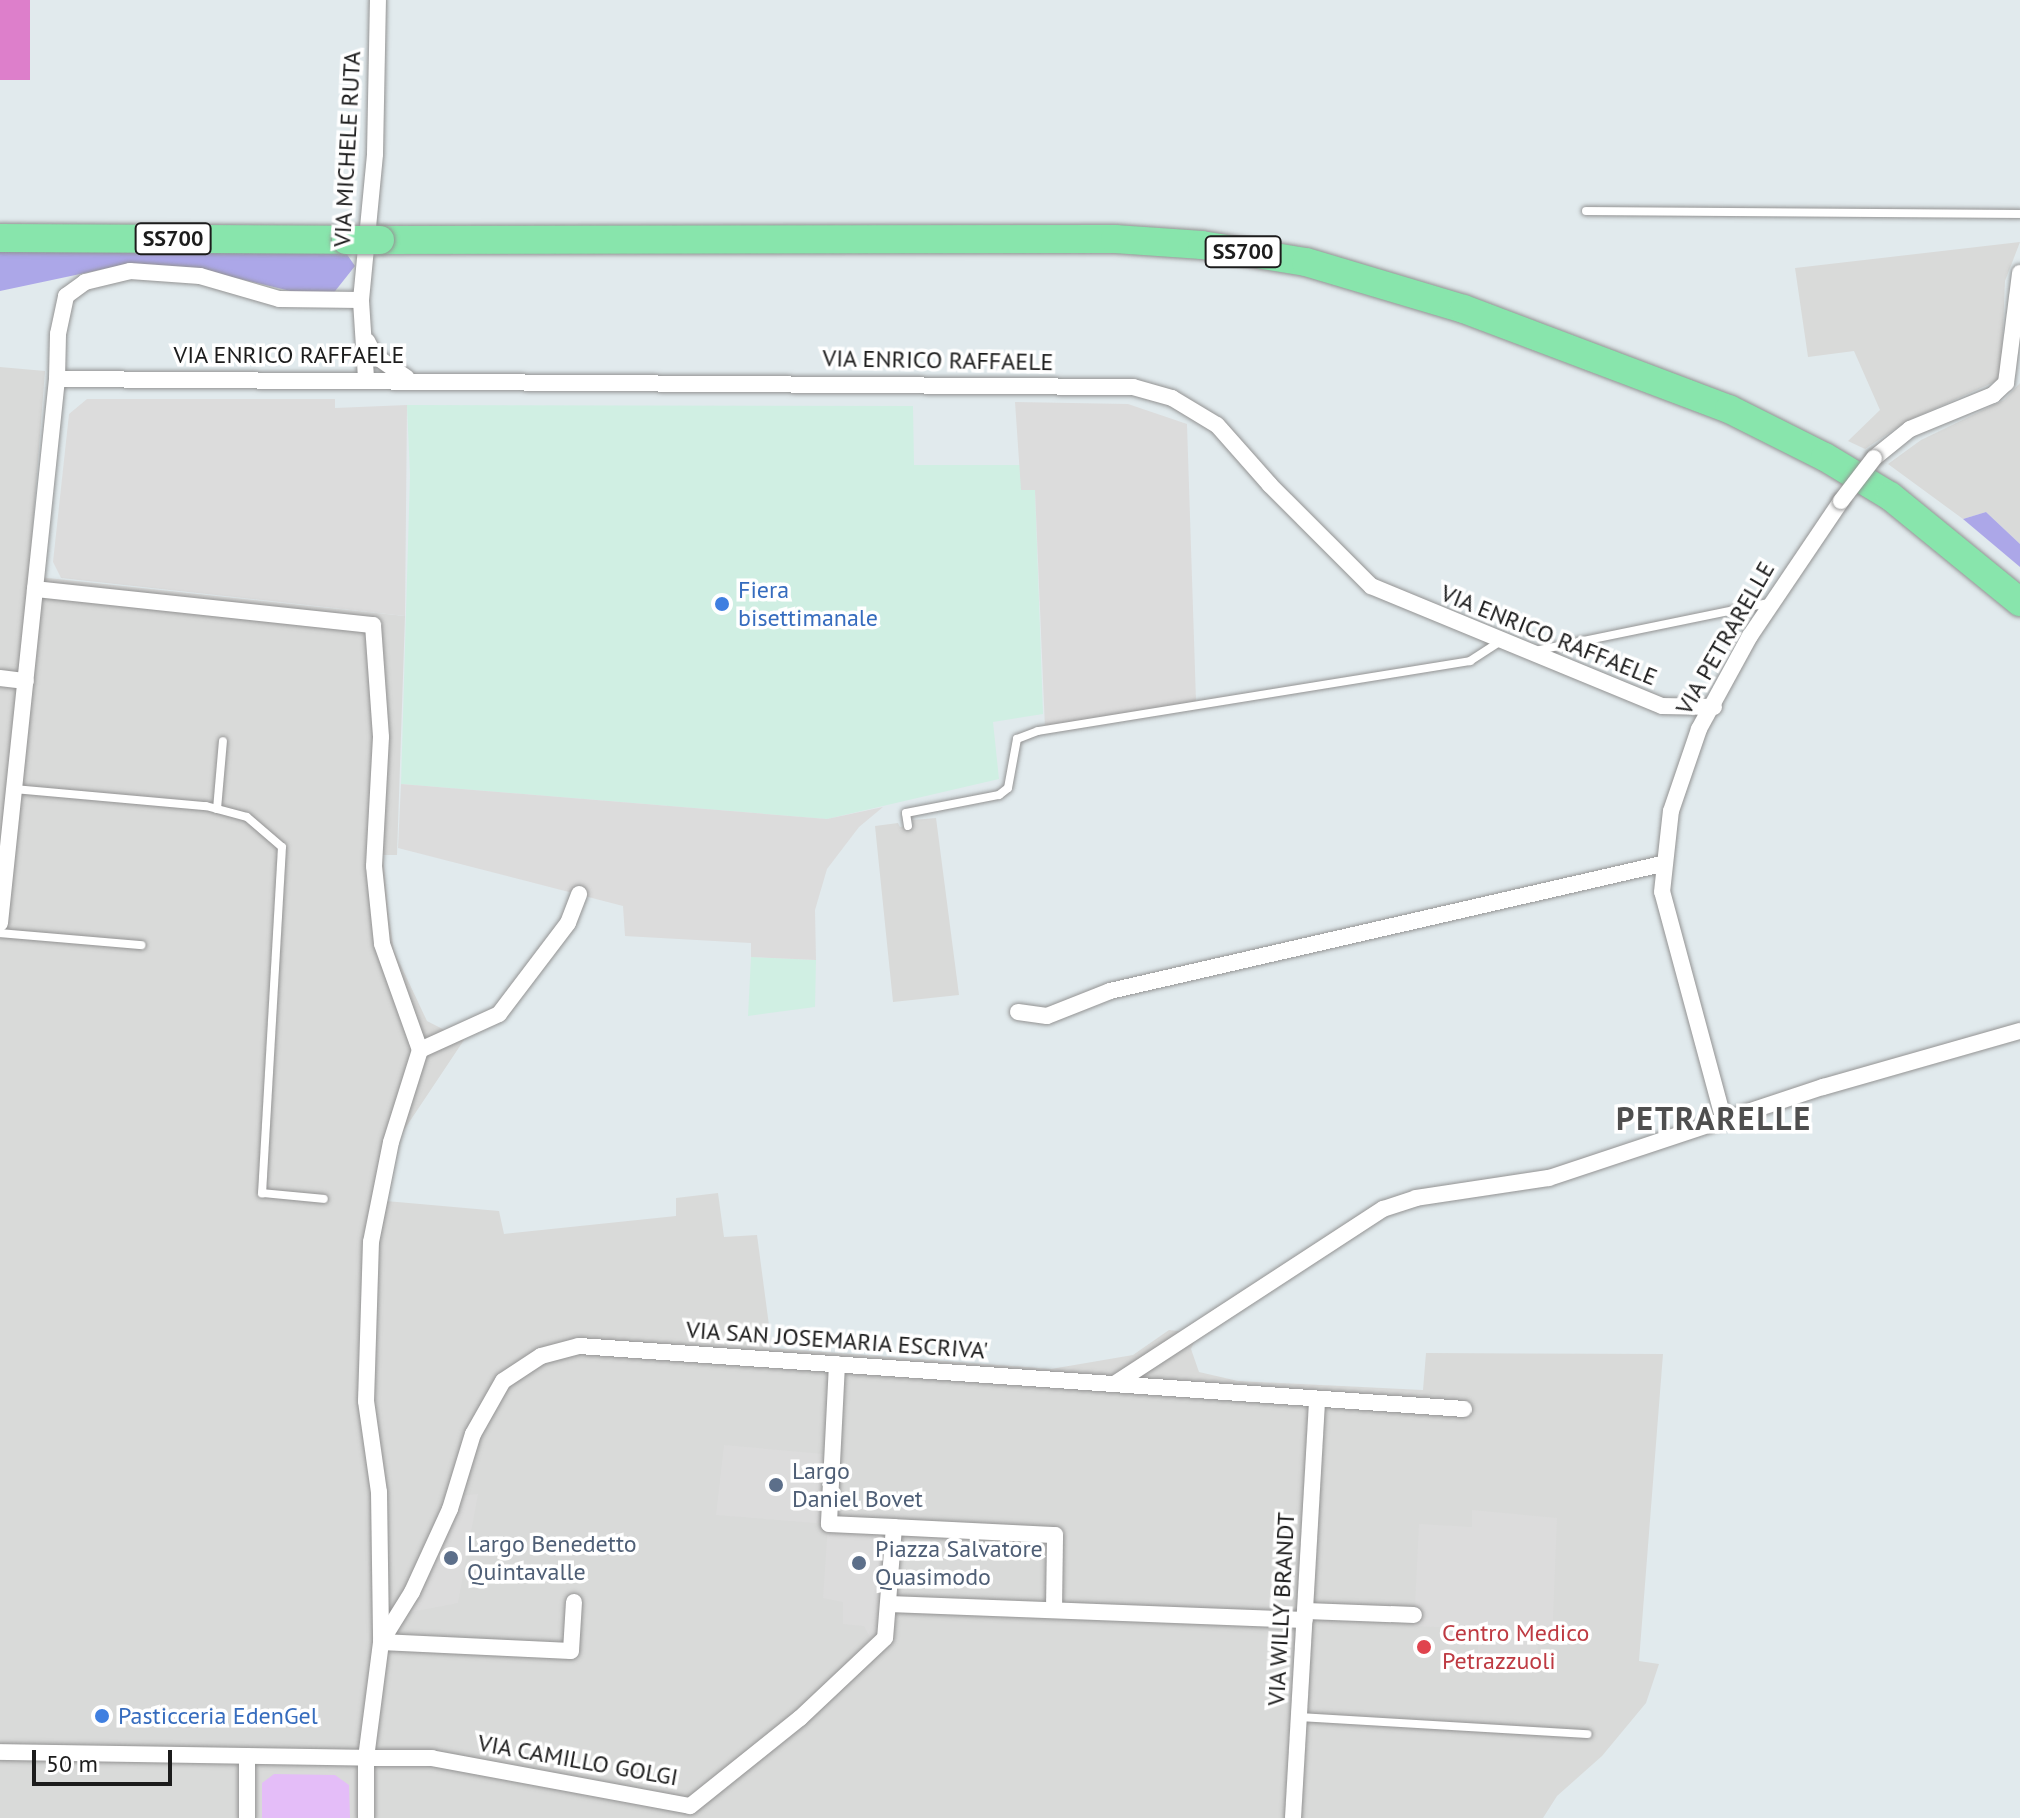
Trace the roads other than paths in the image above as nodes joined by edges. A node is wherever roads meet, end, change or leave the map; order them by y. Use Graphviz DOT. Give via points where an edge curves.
graph roads {
  1 [pos="378,0"];
  2 [pos="1586,211"];
  3 [pos="2020,214"];
  4 [pos="0,238"];
  5 [pos="2020,273"];
  6 [pos="361,300"];
  7 [pos="363,332"];
  8 [pos="366,378"];
  9 [pos="57,379"];
  10 [pos="410,379"];
  11 [pos="35,589"];
  12 [pos="1772,602"];
  13 [pos="2020,602"];
  14 [pos="1503,640"];
  15 [pos="1530,652"];
  16 [pos="0,678"];
  17 [pos="26,681"];
  18 [pos="1714,707"];
  19 [pos="223,741"];
  20 [pos="14,789"];
  21 [pos="217,809"];
  22 [pos="908,826"];
  23 [pos="1662,864"];
  24 [pos="579,894"];
  25 [pos="0,923"];
  26 [pos="0,933"];
  27 [pos="141,945"];
  28 [pos="1018,1012"];
  29 [pos="2020,1031"];
  30 [pos="420,1050"];
  31 [pos="1724,1121"];
  32 [pos="324,1199"];
  33 [pos="837,1364"];
  34 [pos="1116,1383"];
  35 [pos="1317,1402"];
  36 [pos="1464,1409"];
  37 [pos="894,1527"];
  38 [pos="574,1602"];
  39 [pos="889,1604"];
  40 [pos="1054,1610"];
  41 [pos="1305,1615"];
  42 [pos="1414,1615"];
  43 [pos="381,1642"];
  44 [pos="1299,1717"];
  45 [pos="1588,1734"];
  46 [pos="0,1752"];
  47 [pos="247,1756"];
  48 [pos="366,1758"];
  49 [pos="694,1812"];
  50 [pos="247,1818"];
  51 [pos="366,1818"];
  52 [pos="1293,1818"];
  1 -- 6 [label="street, VIA MICHELE RUTA" via="375,154"];
  2 -- 3 [label="lane"];
  4 -- 13 [label="highway, SS700, bridge" via="1115,239 1202,245 1306,262 1464,309 1729,409 1890,496"];
  5 -- 12 [label="street, VIA PETRARELLE, bridge" via="2006,383 1993,395 1910,429 1874,458"];
  6 -- 7 [label="street, VIA MICHELE RUTA"];
  6 -- 9 [label="street" via="279,299 186,275 130,271 85,282 66,296"];
  7 -- 8 [label="street, VIA MICHELE RUTA"];
  7 -- 10 [label="street" via="374,355"];
  8 -- 9 [label="street, VIA ENRICO RAFFAELE"];
  8 -- 10 [label="street, VIA ENRICO RAFFAELE"];
  9 -- 11 [label="street"];
  10 -- 14 [label="street, VIA ENRICO RAFFAELE" via="1133,387 1172,398 1217,425 1371,586"];
  11 -- 17 [label="street"];
  11 -- 30 [label="street" via="373,625 381,737 376,882 382,944"];
  12 -- 15 [label="lane"];
  12 -- 18 [label="street, VIA PETRARELLE"];
  14 -- 15 [label="street, VIA ENRICO RAFFAELE"];
  14 -- 22 [label="lane" via="1470,661 1038,731 1017,739 1008,788 999,795 906,813"];
  15 -- 18 [label="street, VIA ENRICO RAFFAELE" via="1662,706"];
  16 -- 17 [label="street"];
  17 -- 20 [label="street"];
  18 -- 23 [label="street, VIA PETRARELLE" via="1699,729 1671,811"];
  19 -- 21 [label="lane"];
  20 -- 21 [label="lane"];
  20 -- 25 [label="street"];
  21 -- 32 [label="lane" via="247,817 282,847 262,1193"];
  23 -- 28 [label="street" via="1138,984 1047,1016"];
  23 -- 31 [label="street, VIA PETRARELLE" via="1662,892 1677,957"];
  24 -- 30 [label="street" via="568,923 499,1014"];
  26 -- 27 [label="lane"];
  29 -- 31 [label="street"];
  30 -- 43 [label="street" via="391,1142 371,1242 366,1401 379,1492"];
  31 -- 34 [label="street" via="1549,1178 1416,1198 1383,1209"];
  33 -- 34 [label="street, VIA SAN JOSEMARIA ESCRIVA'"];
  33 -- 37 [label="street" via="829,1524"];
  33 -- 43 [label="street, VIA SAN JOSEMARIA ESCRIVA'" via="579,1346 541,1356 503,1381 473,1434 450,1509 412,1592"];
  34 -- 35 [label="street, VIA SAN JOSEMARIA ESCRIVA'"];
  35 -- 36 [label="street, VIA SAN JOSEMARIA ESCRIVA'"];
  35 -- 41 [label="street, VIA WILLY BRANDT"];
  37 -- 39 [label="street, VIA CAMILLO GOLGI"];
  37 -- 40 [label="street" via="1055,1535"];
  38 -- 43 [label="street" via="571,1651"];
  39 -- 40 [label="street"];
  39 -- 49 [label="street, VIA CAMILLO GOLGI" via="885,1638"];
  40 -- 41 [label="street"];
  41 -- 42 [label="street"];
  41 -- 44 [label="street, VIA WILLY BRANDT"];
  43 -- 48 [label="street, VIA SAN JOSEMARIA ESCRIVA'"];
  44 -- 45 [label="lane"];
  44 -- 52 [label="street, VIA WILLY BRANDT"];
  46 -- 47 [label="street, VIA CAMILLO GOLGI"];
  47 -- 48 [label="street, VIA CAMILLO GOLGI"];
  47 -- 50 [label="street"];
  48 -- 49 [label="street, VIA CAMILLO GOLGI" via="432,1758"];
  48 -- 51 [label="street, VIA SAN JOSEMARIA ESCRIVA'"];
}
